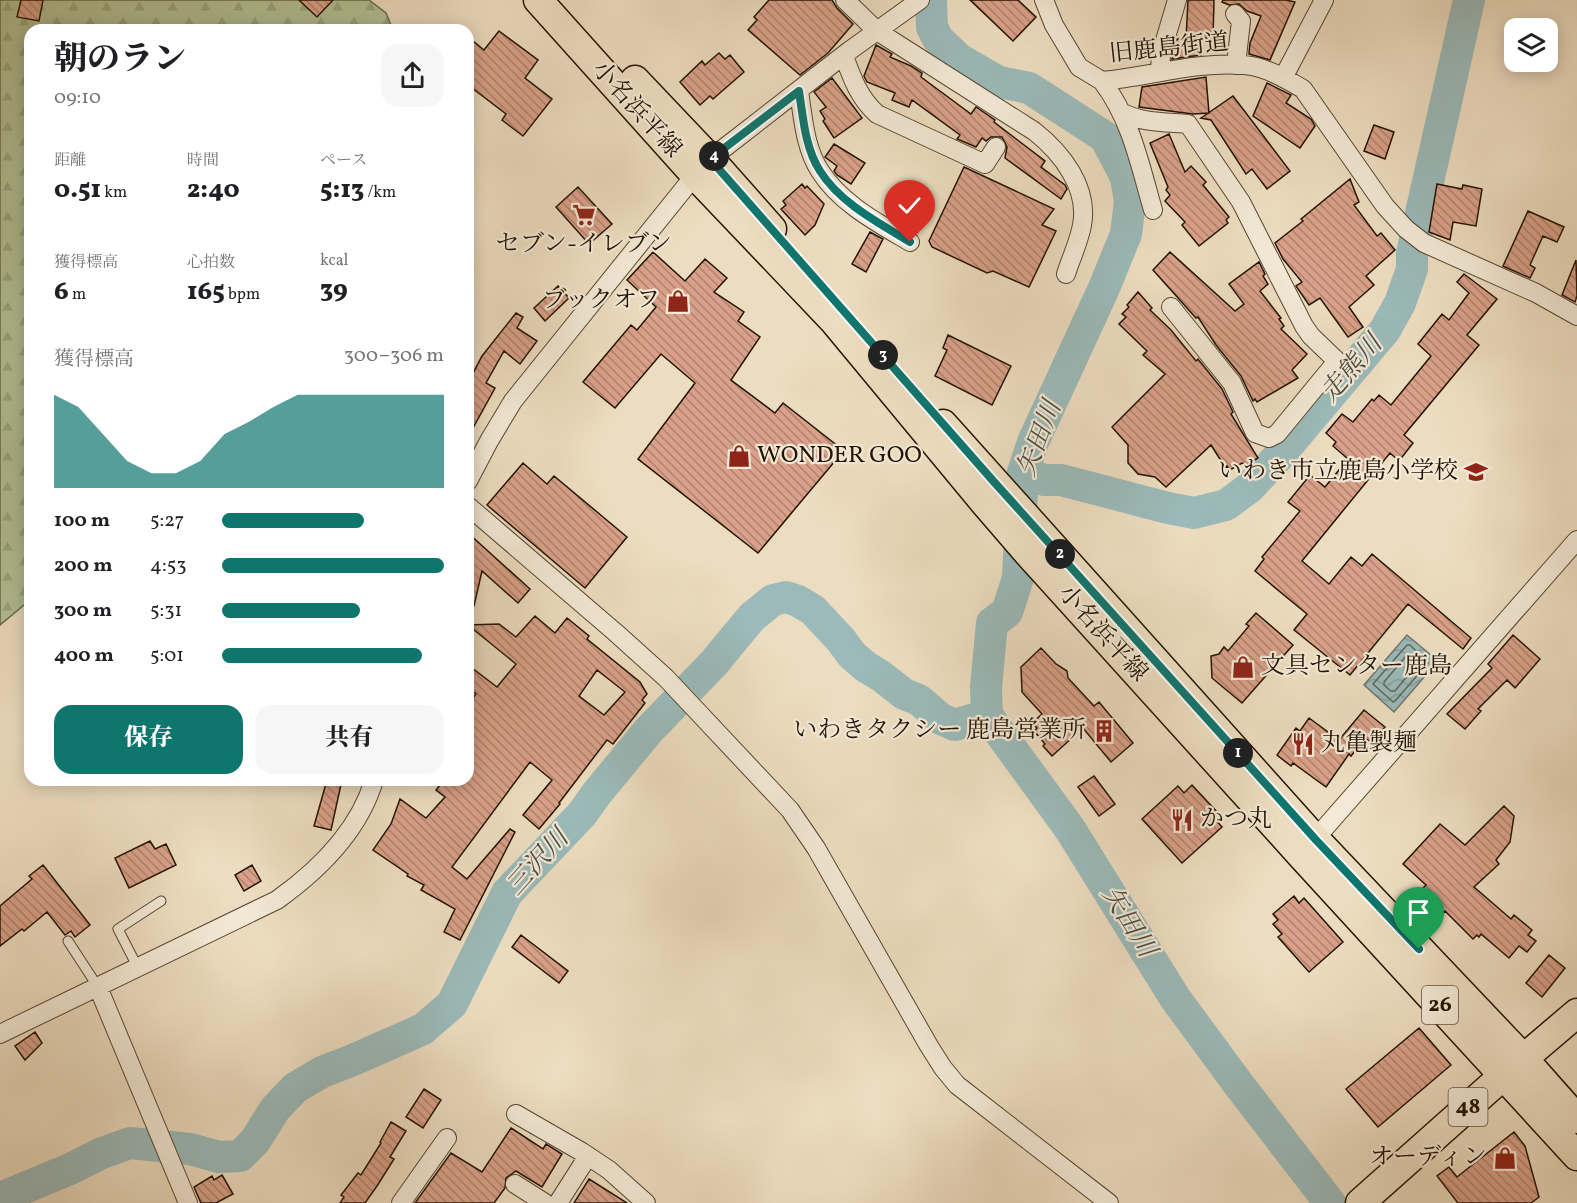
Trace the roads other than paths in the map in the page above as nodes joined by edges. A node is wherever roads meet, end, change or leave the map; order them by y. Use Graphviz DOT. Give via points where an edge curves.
graph roads {
  1 [pos="538,0"];
  2 [pos="559,0"];
  3 [pos="845,0"];
  4 [pos="920,0"];
  5 [pos="1044,0"];
  6 [pos="1177,0"];
  7 [pos="1324,0"];
  8 [pos="1235,14"];
  9 [pos="882,27"];
  10 [pos="844,56"];
  11 [pos="1236,65"];
  12 [pos="1160,72"];
  13 [pos="1283,78"];
  14 [pos="1102,81"];
  15 [pos="799,91"];
  16 [pos="1121,112"];
  17 [pos="996,147"];
  18 [pos="702,167"];
  19 [pos="1153,210"];
  20 [pos="910,242"];
  21 [pos="1066,274"];
  22 [pos="1171,307"];
  23 [pos="1577,316"];
  24 [pos="474,469"];
  25 [pos="474,511"];
  26 [pos="1577,540"];
  27 [pos="372,786"];
  28 [pos="1308,848"];
  29 [pos="161,901"];
  30 [pos="68,940"];
  31 [pos="138,968"];
  32 [pos="98,987"];
  33 [pos="1577,1013"];
  34 [pos="0,1034"];
  35 [pos="1514,1066"];
  36 [pos="516,1114"];
  37 [pos="1577,1119"];
  38 [pos="447,1138"];
  39 [pos="588,1156"];
  40 [pos="1577,1156"];
  41 [pos="514,1184"];
  42 [pos="188,1203"];
  43 [pos="401,1203"];
  44 [pos="545,1203"];
  45 [pos="558,1203"];
  46 [pos="646,1203"];
  47 [pos="1109,1203"];
  48 [pos="1361,1203"];
  1 -- 18 [label="main road, 小名浜平線 / 26"];
  2 -- 18 [label="main road, 小名浜平線 / 26"];
  3 -- 9 [label="street"];
  4 -- 9 [label="street"];
  5 -- 14 [label="street, 旧鹿島街道" via="1079,67"];
  6 -- 12 [label="street" via="1161,54"];
  7 -- 13 [label="street"];
  8 -- 11 [label="street" via="1241,21"];
  9 -- 10 [label="street"];
  9 -- 21 [label="street" via="1034,131 1059,155 1084,204 1082,226"];
  10 -- 15 [label="street"];
  10 -- 17 [label="street" via="856,88 877,114 985,164"];
  11 -- 12 [label="street, 旧鹿島街道"];
  11 -- 13 [label="street, 旧鹿島街道"];
  12 -- 14 [label="street, 旧鹿島街道"];
  13 -- 23 [label="street, 旧鹿島街道" via="1303,88 1385,206 1417,238"];
  14 -- 16 [label="street"];
  15 -- 18 [label="street"];
  15 -- 20 [label="street" via="808,143 819,170 850,203"];
  16 -- 19 [label="street" via="1129,126"];
  16 -- 22 [label="street" via="1151,122 1188,124 1241,202 1304,326 1337,361 1277,434 1269,438 1255,433 1232,383"];
  18 -- 24 [label="street" via="513,401"];
  18 -- 28 [label="main road, 小名浜平線 / 26"];
  25 -- 47 [label="street" via="666,678 790,810 816,848 929,1046 957,1085"];
  26 -- 28 [label="street"];
  27 -- 31 [label="street" via="350,828 306,879 277,900"];
  28 -- 35 [label="main road, 26"];
  29 -- 31 [label="lane" via="118,929"];
  30 -- 32 [label="lane"];
  31 -- 32 [label="street"];
  32 -- 34 [label="street"];
  32 -- 42 [label="street"];
  33 -- 35 [label="main road, 48"];
  35 -- 37 [label="main road, 26"];
  35 -- 40 [label="main road, 26"];
  35 -- 48 [label="main road, 48"];
  36 -- 39 [label="street"];
  38 -- 43 [label="street"];
  39 -- 45 [label="street"];
  39 -- 46 [label="street"];
  41 -- 44 [label="street"];
}
